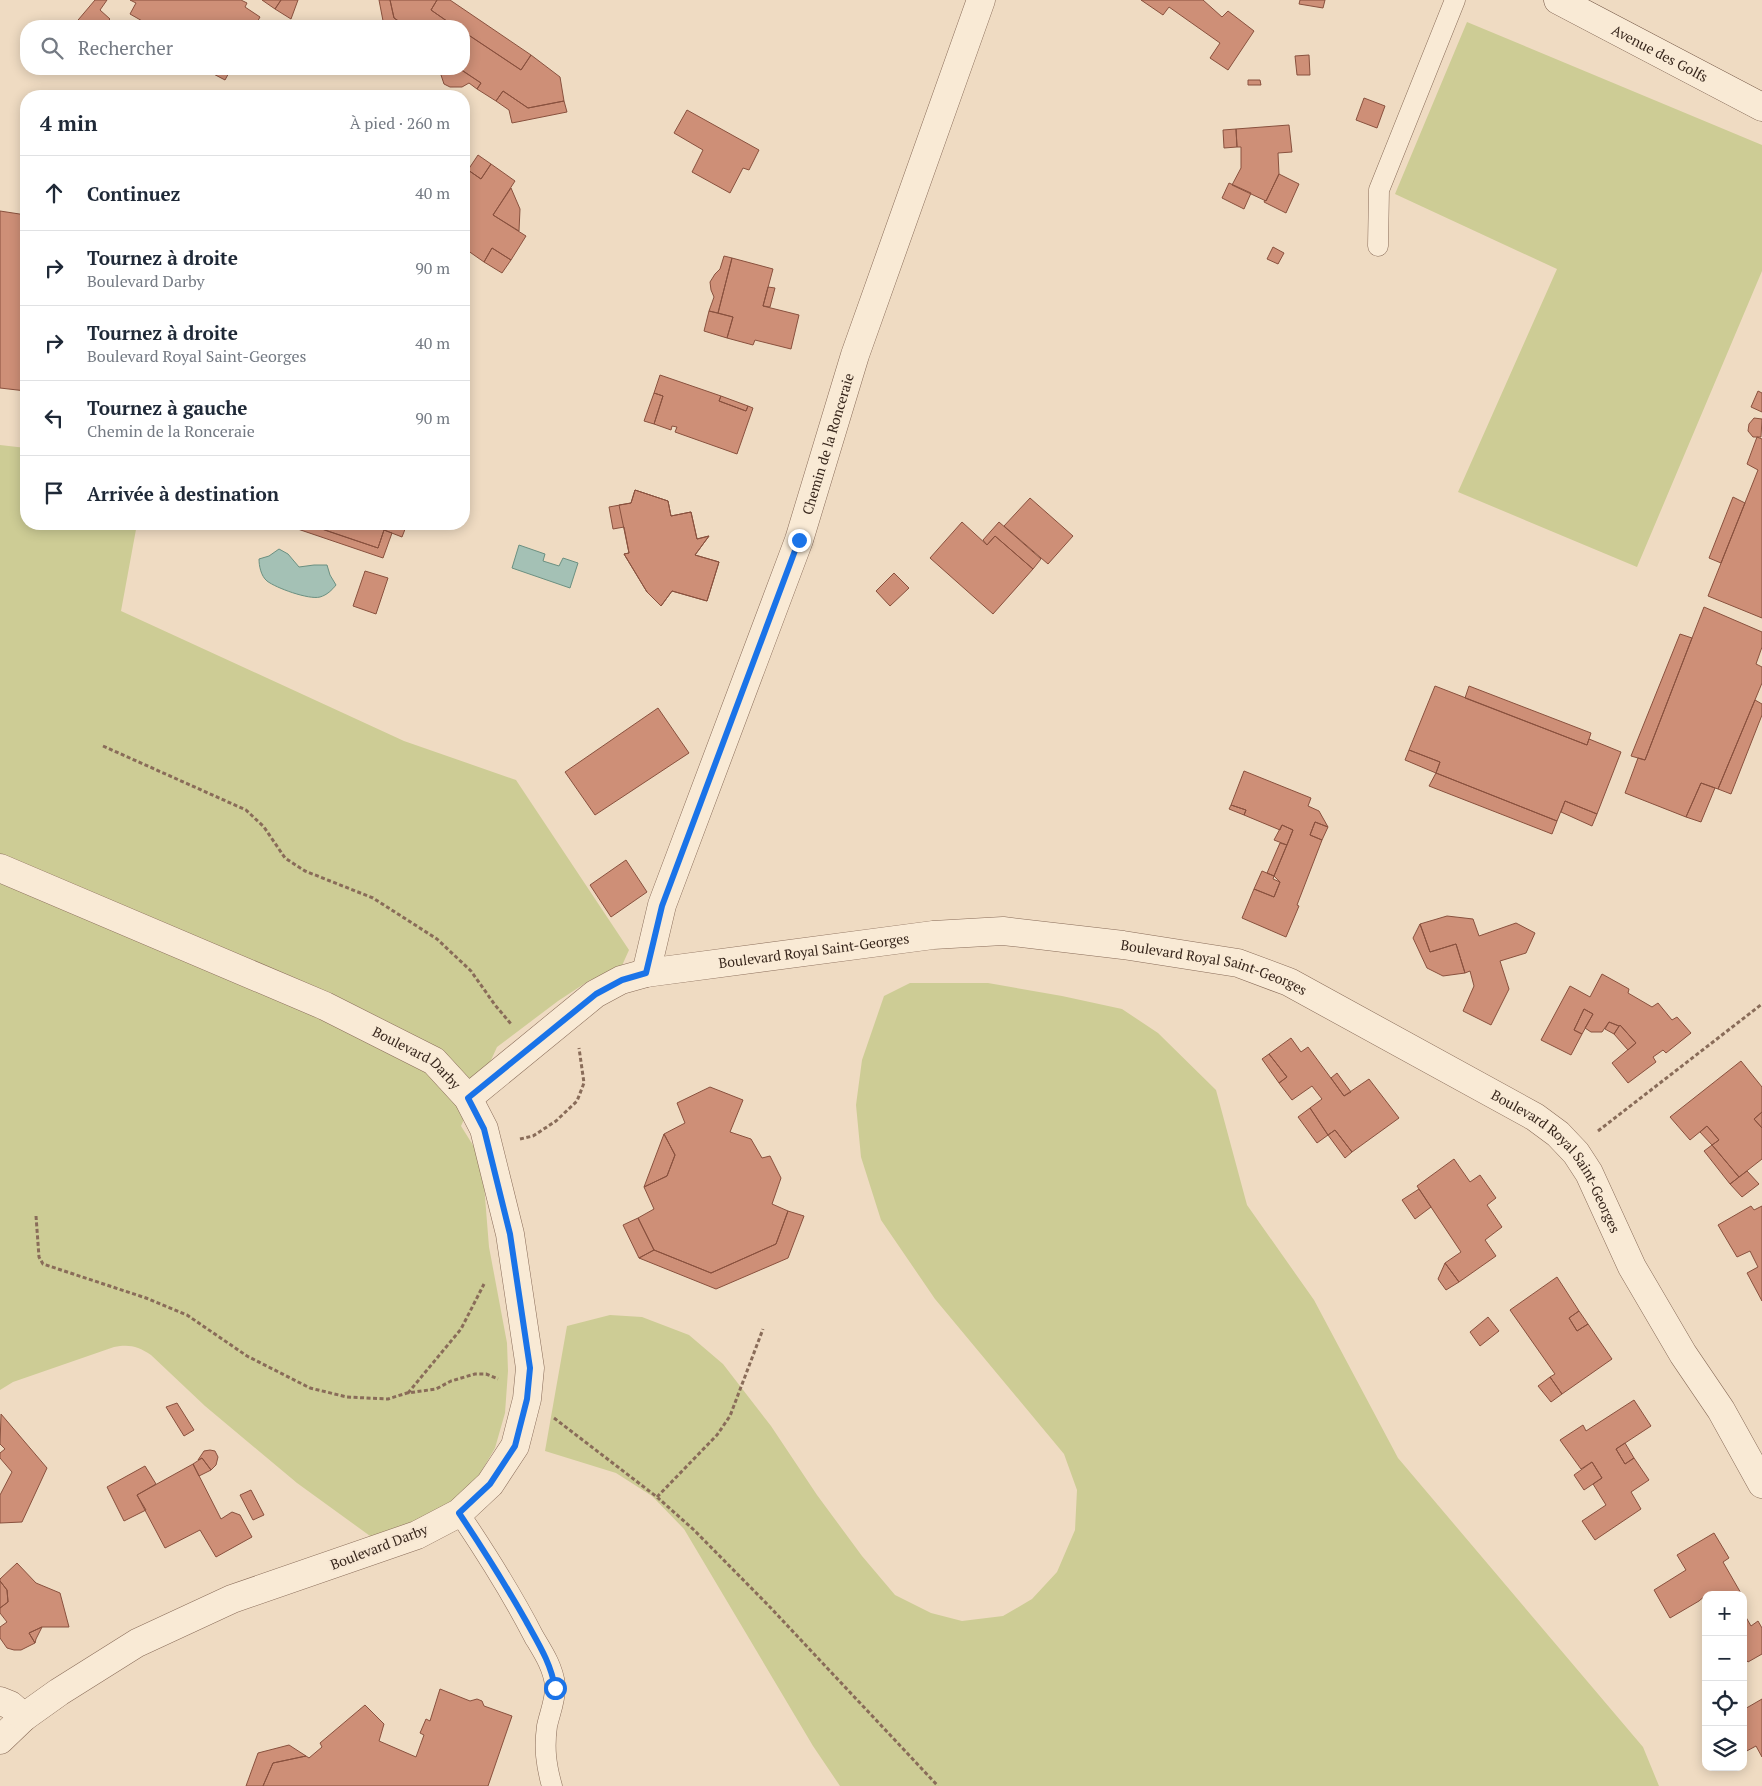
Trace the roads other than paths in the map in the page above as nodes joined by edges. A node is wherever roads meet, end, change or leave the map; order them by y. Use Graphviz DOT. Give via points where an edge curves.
graph roads {
  1 [pos="981,0"];
  2 [pos="1455,0"];
  3 [pos="1558,0"];
  4 [pos="1762,107"];
  5 [pos="1378,246"];
  6 [pos="0,868"];
  7 [pos="646,973"];
  8 [pos="468,1098"];
  9 [pos="1762,1484"];
  10 [pos="459,1513"];
  11 [pos="0,1701"];
  12 [pos="24,1718"];
  13 [pos="0,1740"];
  14 [pos="552,1786"];
  1 -- 7 [label="street, Chemin de la Ronceraie" via="855,355 799,540 662,906"];
  2 -- 5 [label="lane" via="1379,190"];
  3 -- 4 [label="street, Avenue des Golfs"];
  6 -- 8 [label="street, Boulevard Darby" via="325,1006 434,1061"];
  7 -- 8 [label="street, Boulevard Royal Saint-Georges" via="622,980 596,994"];
  7 -- 9 [label="street, Boulevard Royal Saint-Georges" via="933,935 1003,932 1123,945 1238,963 1289,982 1536,1117 1576,1153 1589,1173 1632,1267 1725,1417"];
  8 -- 10 [label="street, Boulevard Darby" via="484,1129 510,1234 530,1368 527,1399 515,1446 490,1484"];
  10 -- 12 [label="street, Boulevard Darby" via="417,1535 232,1599 137,1643"];
  10 -- 14 [label="lane" via="490,1558 552,1671 554,1702 547,1726 545,1762"];
  11 -- 12 [label="street" via="10,1705"];
  12 -- 13 [label="street, Boulevard Darby"];
}
